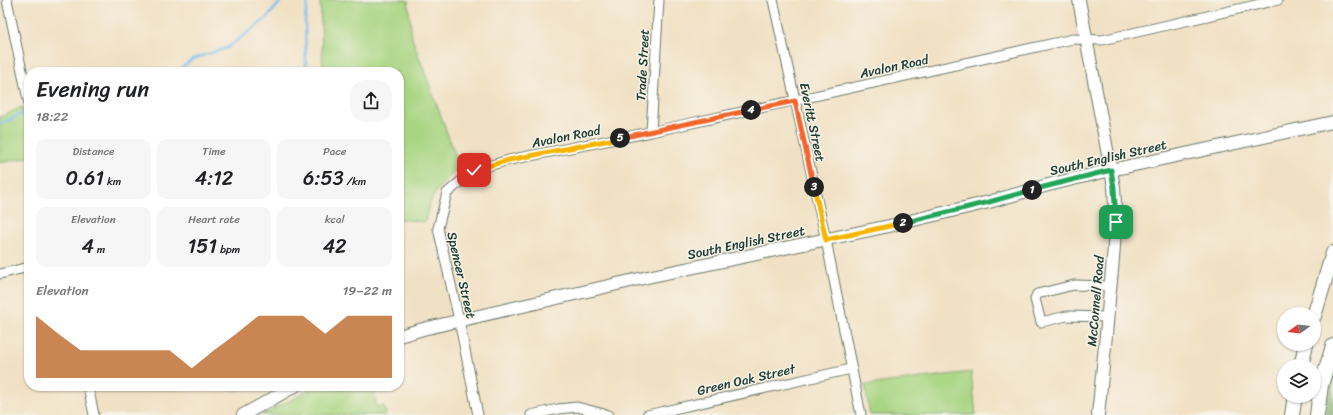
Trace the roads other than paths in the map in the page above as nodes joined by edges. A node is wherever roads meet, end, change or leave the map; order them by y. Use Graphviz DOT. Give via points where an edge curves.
graph roads {
  1 [pos="7,0"];
  2 [pos="659,0"];
  3 [pos="773,0"];
  4 [pos="1079,0"];
  5 [pos="1278,0"];
  6 [pos="1087,40"];
  7 [pos="24,80"];
  8 [pos="795,101"];
  9 [pos="1333,122"];
  10 [pos="651,132"];
  11 [pos="515,159"];
  12 [pos="1111,170"];
  13 [pos="826,240"];
  14 [pos="1333,252"];
  15 [pos="24,268"];
  16 [pos="0,274"];
  17 [pos="1111,286"];
  18 [pos="1317,307"];
  19 [pos="1108,318"];
  20 [pos="459,320"];
  21 [pos="404,335"];
  22 [pos="1333,346"];
  23 [pos="851,369"];
  24 [pos="89,391"];
  25 [pos="286,391"];
  26 [pos="1294,403"];
  27 [pos="94,415"];
  28 [pos="242,415"];
  29 [pos="478,415"];
  30 [pos="531,415"];
  31 [pos="608,415"];
  32 [pos="647,415"];
  33 [pos="861,415"];
  34 [pos="1098,415"];
  35 [pos="1292,415"];
  36 [pos="1317,415"];
  1 -- 7 [label="street"];
  2 -- 10 [label="street, Trade Street"];
  3 -- 8 [label="street, Everitt Street"];
  4 -- 6 [label="street, McConnell Road"];
  5 -- 6 [label="street, Avalon Road" via="1102,40"];
  6 -- 8 [label="street, Avalon Road" via="1073,39"];
  6 -- 12 [label="street, McConnell Road"];
  8 -- 10 [label="street, Avalon Road"];
  8 -- 13 [label="street, Everitt Street"];
  9 -- 12 [label="street, South English Street"];
  10 -- 11 [label="street, Avalon Road"];
  11 -- 20 [label="street, Spencer Street" via="474,170 447,193 438,228"];
  12 -- 13 [label="street, South English Street"];
  12 -- 17 [label="street, McConnell Road" via="1116,222"];
  13 -- 20 [label="street, South English Street"];
  13 -- 23 [label="street, Everitt Street"];
  14 -- 18 [label="main road"];
  15 -- 16 [label="street"];
  17 -- 19 [label="street, McConnell Road"];
  17 -- 19 [label="street" via="1074,285 1037,294 1035,299 1041,322 1067,316"];
  19 -- 34 [label="street, McConnell Road"];
  20 -- 21 [label="street, South English Street"];
  20 -- 29 [label="street, Spencer Street"];
  22 -- 36 [label="main road" via="1321,386"];
  23 -- 32 [label="street, Green Oak Street"];
  23 -- 33 [label="street, Everitt Street"];
  24 -- 27 [label="street"];
  25 -- 28 [label="street"];
  26 -- 35 [label="main road"];
  30 -- 31 [label="street" via="577,407"];
}
